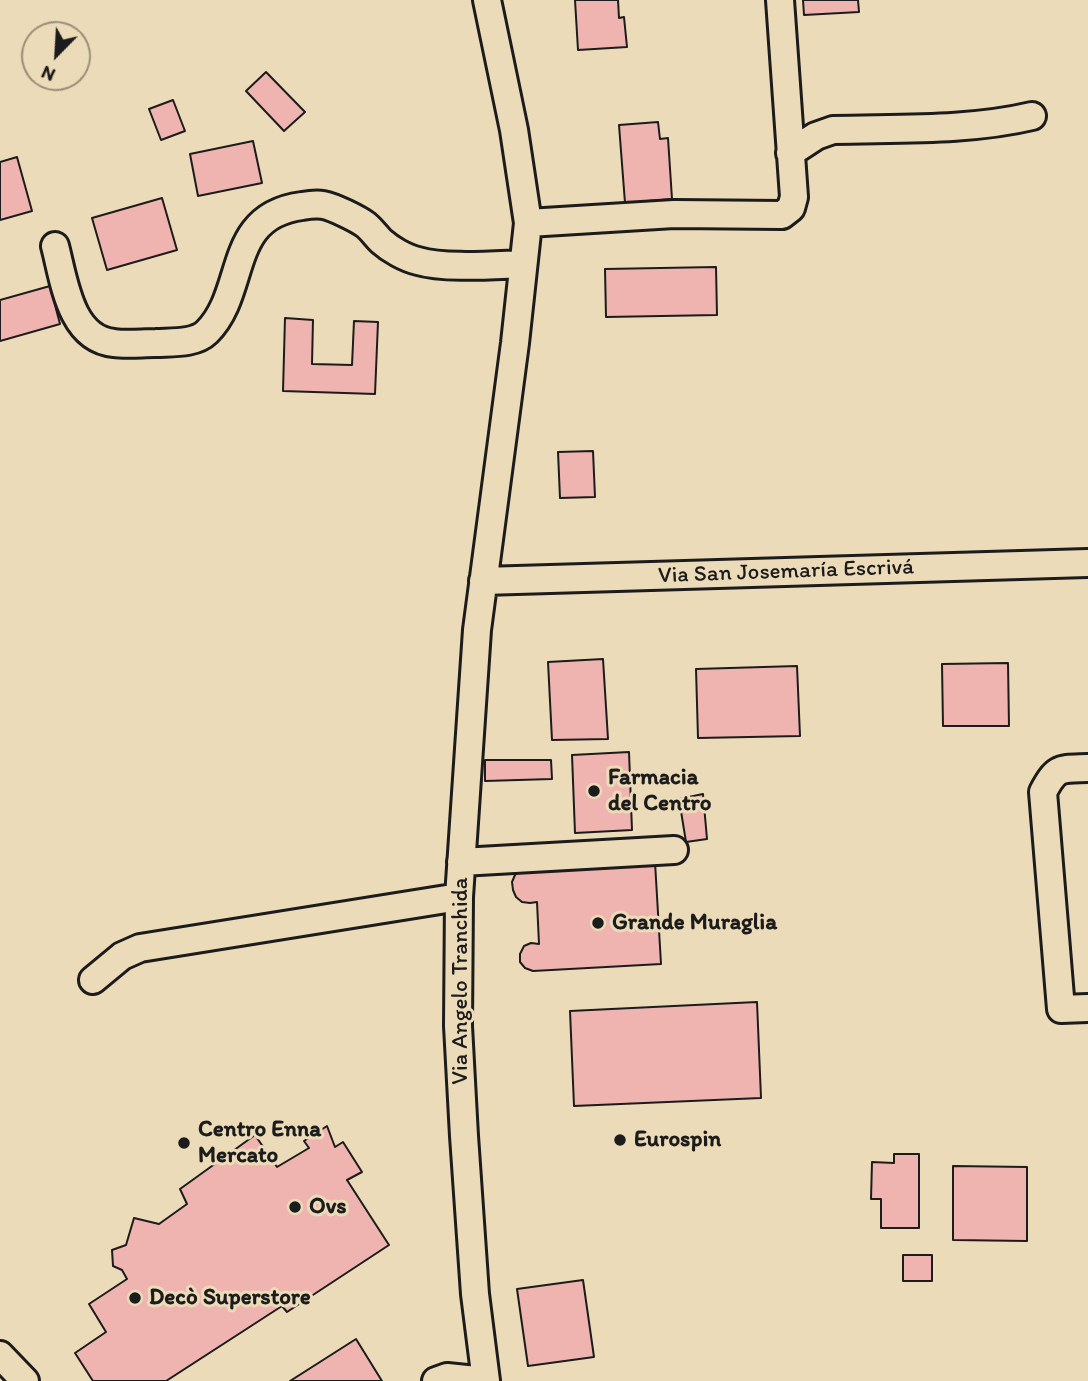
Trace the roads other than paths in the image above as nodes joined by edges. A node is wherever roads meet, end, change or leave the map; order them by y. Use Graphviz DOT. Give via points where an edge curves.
graph roads {
  1 [pos="487,0"];
  2 [pos="780,0"];
  3 [pos="1032,116"];
  4 [pos="790,153"];
  5 [pos="528,223"];
  6 [pos="55,246"];
  7 [pos="523,264"];
  8 [pos="1088,563"];
  9 [pos="483,581"];
  10 [pos="1088,768"];
  11 [pos="674,850"];
  12 [pos="461,862"];
  13 [pos="459,897"];
  14 [pos="93,980"];
  15 [pos="1088,1008"];
  16 [pos="0,1355"];
  17 [pos="24,1381"];
  18 [pos="436,1381"];
  19 [pos="486,1381"];
  1 -- 5 [label="street, Via Angelo Tranchida"];
  2 -- 4 [label="street"];
  3 -- 4 [label="street" via="979,125 833,130"];
  4 -- 5 [label="street" via="794,197 791,208 782,215 674,214"];
  5 -- 7 [label="street, Via Angelo Tranchida"];
  6 -- 7 [label="street" via="80,324 89,334 112,344 182,342 204,336 225,307 248,239 263,220 279,210 303,205 324,205 346,214 365,224 382,242 418,261"];
  7 -- 9 [label="street, Via Angelo Tranchida"];
  8 -- 9 [label="street, Via San Josemaría Escrivá"];
  9 -- 12 [label="street, Via Angelo Tranchida"];
  10 -- 15 [label="street" via="1061,769 1042,792 1061,1009"];
  11 -- 12 [label="street"];
  12 -- 13 [label="street, Via Angelo Tranchida"];
  13 -- 14 [label="street" via="140,948"];
  13 -- 19 [label="street, Via Angelo Tranchida" via="458,1026 464,1136"];
  16 -- 17 [label="street"];
  18 -- 19 [label="street" via="447,1377"];
}
